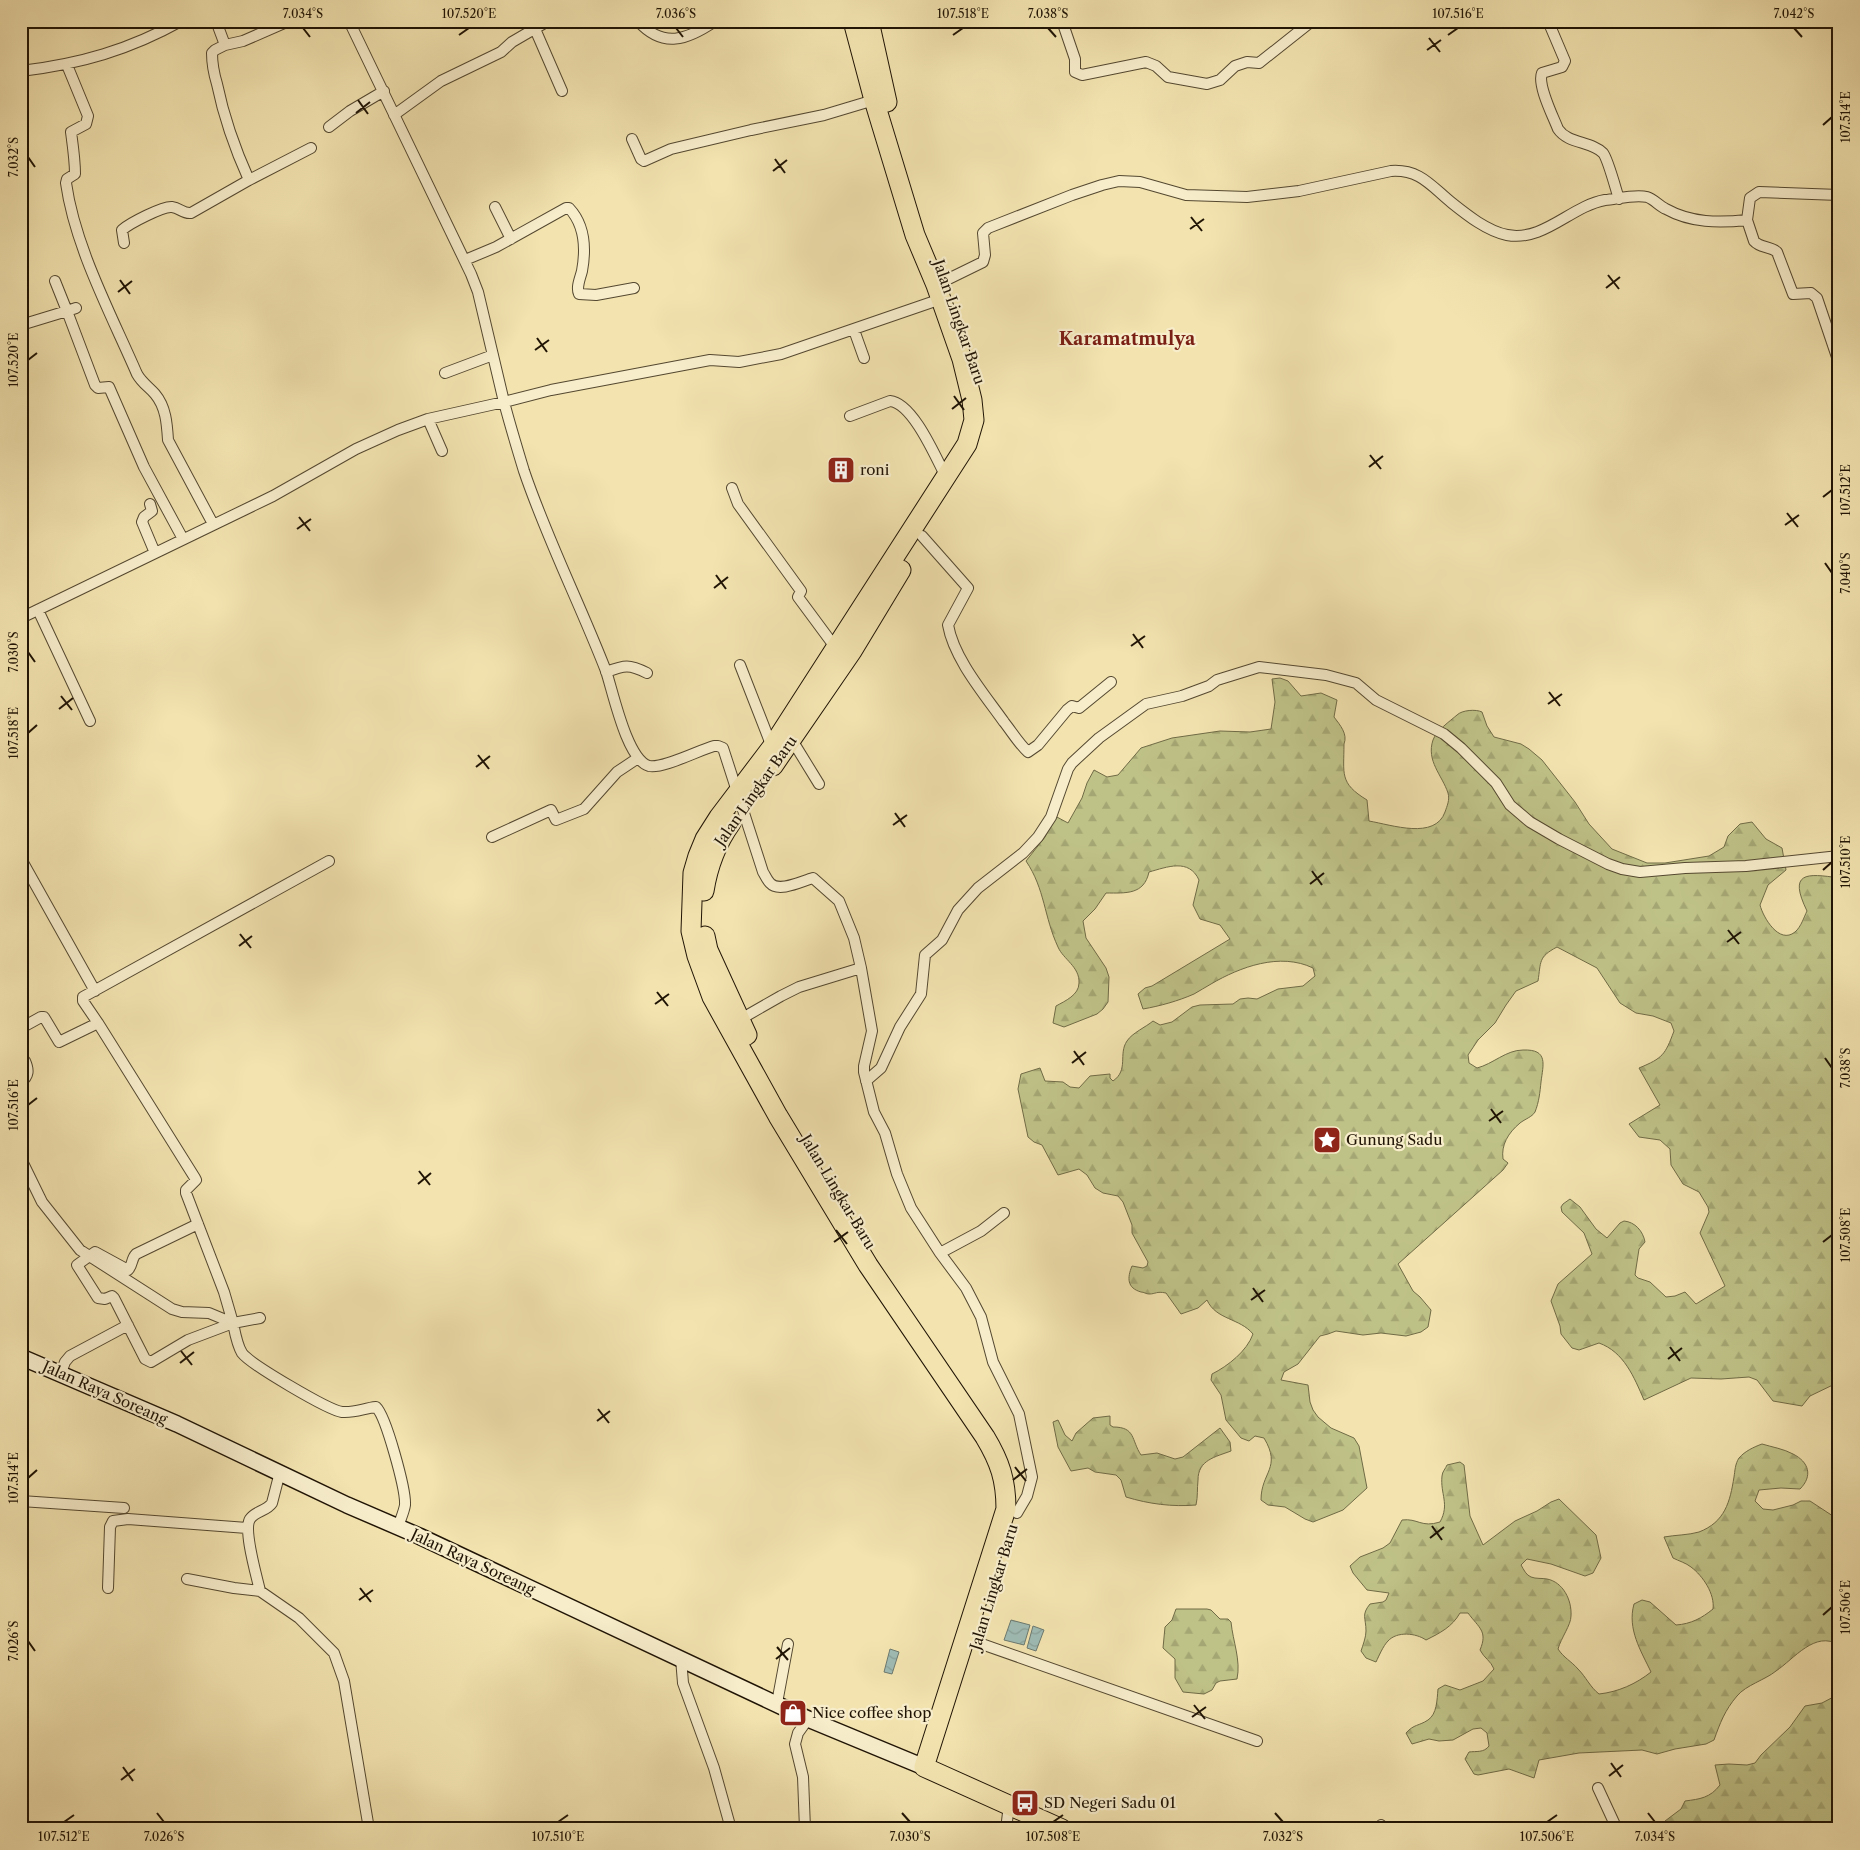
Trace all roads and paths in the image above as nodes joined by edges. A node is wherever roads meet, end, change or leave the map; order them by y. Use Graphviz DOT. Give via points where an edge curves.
graph roads {
  1 [pos="181,21"];
  2 [pos="216,21"];
  3 [pos="289,21"];
  4 [pos="350,21"];
  5 [pos="548,21"];
  6 [pos="638,21"];
  7 [pos="715,21"];
  8 [pos="854,21"];
  9 [pos="869,21"];
  10 [pos="1062,21"];
  11 [pos="1312,21"];
  12 [pos="1527,21"];
  13 [pos="1538,21"];
  14 [pos="1548,21"];
  15 [pos="535,29"];
  16 [pos="226,45"];
  17 [pos="67,65"];
  18 [pos="21,72"];
  19 [pos="384,91"];
  20 [pos="562,91"];
  21 [pos="874,100"];
  22 [pos="394,115"];
  23 [pos="329,127"];
  24 [pos="632,139"];
  25 [pos="311,148"];
  26 [pos="249,180"];
  27 [pos="1839,195"];
  28 [pos="1619,199"];
  29 [pos="495,208"];
  30 [pos="1747,220"];
  31 [pos="511,239"];
  32 [pos="124,243"];
  33 [pos="465,260"];
  34 [pos="55,281"];
  35 [pos="634,288"];
  36 [pos="941,288"];
  37 [pos="71,309"];
  38 [pos="21,325"];
  39 [pos="854,330"];
  40 [pos="1836,344"];
  41 [pos="493,355"];
  42 [pos="864,358"];
  43 [pos="1839,363"];
  44 [pos="445,373"];
  45 [pos="504,402"];
  46 [pos="850,416"];
  47 [pos="428,419"];
  48 [pos="442,451"];
  49 [pos="946,477"];
  50 [pos="732,488"];
  51 [pos="150,504"];
  52 [pos="213,524"];
  53 [pos="922,536"];
  54 [pos="183,539"];
  55 [pos="155,553"];
  56 [pos="38,610"];
  57 [pos="21,618"];
  58 [pos="835,647"];
  59 [pos="740,665"];
  60 [pos="606,672"];
  61 [pos="647,673"];
  62 [pos="1111,682"];
  63 [pos="90,721"];
  64 [pos="792,740"];
  65 [pos="772,746"];
  66 [pos="638,758"];
  67 [pos="820,784"];
  68 [pos="740,801"];
  69 [pos="492,836"];
  70 [pos="1839,856"];
  71 [pos="21,859"];
  72 [pos="329,861"];
  73 [pos="861,968"];
  74 [pos="94,991"];
  75 [pos="739,1020"];
  76 [pos="98,1023"];
  77 [pos="21,1028"];
  78 [pos="25,1061"];
  79 [pos="866,1080"];
  80 [pos="21,1082"];
  81 [pos="21,1159"];
  82 [pos="1004,1213"];
  83 [pos="198,1224"];
  84 [pos="940,1253"];
  85 [pos="90,1255"];
  86 [pos="260,1318"];
  87 [pos="128,1325"];
  88 [pos="229,1325"];
  89 [pos="21,1356"];
  90 [pos="61,1373"];
  91 [pos="280,1472"];
  92 [pos="21,1501"];
  93 [pos="124,1508"];
  94 [pos="1017,1513"];
  95 [pos="398,1527"];
  96 [pos="247,1528"];
  97 [pos="187,1580"];
  98 [pos="108,1588"];
  99 [pos="260,1591"];
  100 [pos="976,1642"];
  101 [pos="788,1644"];
  102 [pos="680,1658"];
  103 [pos="777,1703"];
  104 [pos="808,1718"];
  105 [pos="1257,1741"];
  106 [pos="930,1770"];
  107 [pos="1598,1788"];
  108 [pos="1009,1805"];
  109 [pos="369,1829"];
  110 [pos="731,1829"];
  111 [pos="805,1829"];
  112 [pos="1006,1829"];
  113 [pos="1062,1829"];
  114 [pos="1617,1829"];
  1 -- 17 [label="street" via="130,45"];
  2 -- 16 [label="street"];
  3 -- 16 [label="street" via="243,42"];
  4 -- 19 [label="street"];
  5 -- 15 [label="street"];
  6 -- 7 [label="street" via="646,29 669,40 691,36"];
  8 -- 21 [label="highway, Jalan Lingkar Baru"];
  9 -- 36 [label="highway, Jalan Lingkar Baru" via="895,142 927,234"];
  10 -- 11 [label="street" via="1075,59 1075,72 1082,75 1146,62 1168,77 1207,84 1220,80 1234,66 1259,63"];
  12 -- 13 [label="street"];
  14 -- 28 [label="street" via="1565,61 1562,67 1540,76 1558,129 1568,138 1603,153"];
  15 -- 20 [label="street"];
  15 -- 22 [label="street" via="501,52 441,81"];
  16 -- 26 [label="street" via="212,54 213,68 230,137"];
  17 -- 18 [label="street"];
  17 -- 52 [label="street" via="88,116 86,124 71,132 75,174 66,181 73,214 94,274 137,374 161,402 168,440"];
  19 -- 22 [label="street"];
  19 -- 23 [label="street"];
  21 -- 24 [label="street" via="824,115 671,149 644,161"];
  21 -- 36 [label="highway, Jalan Lingkar Baru" via="915,235"];
  22 -- 33 [label="street"];
  25 -- 26 [label="street"];
  26 -- 32 [label="street" via="191,212 168,207 132,222 122,230"];
  27 -- 30 [label="street" via="1759,192 1750,198"];
  28 -- 30 [label="street" via="1648,197 1665,209 1699,220 1721,223"];
  28 -- 36 [label="street" via="1603,201 1525,236 1507,235 1491,229 1451,202 1430,183 1404,170 1299,191 1247,197 1186,195 1140,182 1119,181 988,228 983,233 983,262"];
  29 -- 31 [label="street"];
  30 -- 40 [label="street" via="1754,241 1777,252 1792,294 1815,295"];
  31 -- 33 [label="street"];
  31 -- 35 [label="street" via="569,208 578,221 584,241 584,258 577,288 579,294 596,295"];
  33 -- 41 [label="street" via="478,292"];
  34 -- 37 [label="street"];
  36 -- 39 [label="street"];
  36 -- 49 [label="highway, Jalan Lingkar Baru" via="962,358 974,420 967,444"];
  36 -- 53 [label="highway, Jalan Lingkar Baru" via="974,357 985,400 985,416 981,439 972,458"];
  37 -- 38 [label="street"];
  37 -- 54 [label="street" via="95,386 109,388 144,467"];
  39 -- 42 [label="street"];
  39 -- 45 [label="street" via="775,355 739,362 710,360"];
  40 -- 43 [label="street"];
  41 -- 44 [label="street"];
  41 -- 45 [label="street"];
  45 -- 47 [label="street"];
  45 -- 60 [label="street" via="524,471"];
  46 -- 49 [label="street" via="894,401 914,420"];
  47 -- 48 [label="street"];
  47 -- 52 [label="street" via="356,448 273,496"];
  49 -- 58 [label="highway, Jalan Lingkar Baru"];
  50 -- 58 [label="street" via="738,504 801,591 798,597"];
  51 -- 55 [label="street" via="152,511 142,522"];
  52 -- 54 [label="street"];
  53 -- 62 [label="street" via="968,588 948,625 964,664 1028,752 1038,745 1067,710 1072,706 1079,708"];
  53 -- 64 [label="highway, Jalan Lingkar Baru" via="852,652"];
  54 -- 55 [label="street"];
  55 -- 56 [label="street"];
  56 -- 57 [label="street"];
  56 -- 63 [label="street"];
  58 -- 65 [label="highway, Jalan Lingkar Baru"];
  59 -- 65 [label="street"];
  60 -- 61 [label="street" via="633,666"];
  60 -- 66 [label="street" via="629,745"];
  64 -- 67 [label="street"];
  64 -- 68 [label="highway, Jalan Lingkar Baru"];
  65 -- 68 [label="highway, Jalan Lingkar Baru"];
  66 -- 68 [label="street" via="649,766 656,766 718,746 725,752"];
  66 -- 69 [label="street" via="617,772 584,809 556,820 551,810"];
  68 -- 73 [label="street" via="763,872 770,883 781,887 813,878 840,901"];
  68 -- 75 [label="highway, Jalan Lingkar Baru" via="713,854 706,873 702,902 708,950"];
  68 -- 106 [label="highway, Jalan Lingkar Baru" via="719,817 705,839 693,873 691,931 712,997 778,1116 863,1257 995,1453 1006,1487 1006,1510"];
  70 -- 79 [label="street" via="1746,866 1640,872 1622,869 1530,822 1510,805 1496,782 1444,734 1376,700 1356,683 1259,667 1217,680 1182,696 1146,704 1099,738 1072,763 1052,817 1038,837 1024,853 978,888 958,910 942,940 926,955 921,994 900,1027 881,1068"];
  71 -- 74 [label="street"];
  72 -- 74 [label="street"];
  73 -- 75 [label="street" via="780,996"];
  73 -- 79 [label="street" via="872,1031 864,1066"];
  74 -- 76 [label="street" via="82,999"];
  75 -- 94 [label="highway, Jalan Lingkar Baru" via="788,1110 878,1259 1009,1453 1016,1483"];
  76 -- 77 [label="street" via="59,1042 44,1017"];
  76 -- 83 [label="street" via="196,1180 186,1193"];
  78 -- 80 [label="street" via="28,1075"];
  79 -- 84 [label="street" via="874,1112 885,1133 908,1200"];
  81 -- 85 [label="street" via="42,1202 72,1242"];
  82 -- 84 [label="street" via="981,1231"];
  83 -- 85 [label="street" via="136,1254 128,1270 98,1253"];
  83 -- 88 [label="street" via="224,1292"];
  84 -- 94 [label="street" via="966,1288 981,1318 993,1362 1020,1414 1032,1477 1027,1496"];
  85 -- 87 [label="street" via="77,1265 78,1268 98,1298 112,1296"];
  85 -- 88 [label="street" via="172,1309 209,1313"];
  86 -- 88 [label="street"];
  87 -- 88 [label="street" via="145,1359 151,1362 188,1340"];
  87 -- 90 [label="street" via="70,1356"];
  88 -- 95 [label="street" via="242,1352 323,1404 341,1412 359,1412 376,1407 380,1411 405,1505"];
  89 -- 90 [label="main road, Jalan Raya Soreang"];
  90 -- 91 [label="main road, Jalan Raya Soreang"];
  91 -- 95 [label="main road, Jalan Raya Soreang"];
  91 -- 96 [label="street" via="272,1503 252,1517"];
  92 -- 93 [label="street"];
  94 -- 100 [label="highway, Jalan Lingkar Baru"];
  95 -- 102 [label="main road, Jalan Raya Soreang"];
  96 -- 98 [label="street" via="128,1518 114,1521 110,1527"];
  96 -- 99 [label="street"];
  97 -- 99 [label="street"];
  99 -- 109 [label="street" via="299,1618 334,1653 344,1681"];
  100 -- 105 [label="street"];
  100 -- 106 [label="highway, Jalan Lingkar Baru"];
  101 -- 103 [label="street"];
  102 -- 103 [label="main road, Jalan Raya Soreang"];
  102 -- 110 [label="street" via="683,1683 714,1768"];
  103 -- 104 [label="main road, Jalan Raya Soreang"];
  104 -- 106 [label="main road, Jalan Raya Soreang"];
  104 -- 111 [label="street" via="795,1744 803,1777"];
  106 -- 108 [label="highway"];
  107 -- 114 [label="street"];
  108 -- 112 [label="street"];
  108 -- 113 [label="highway"];
}
